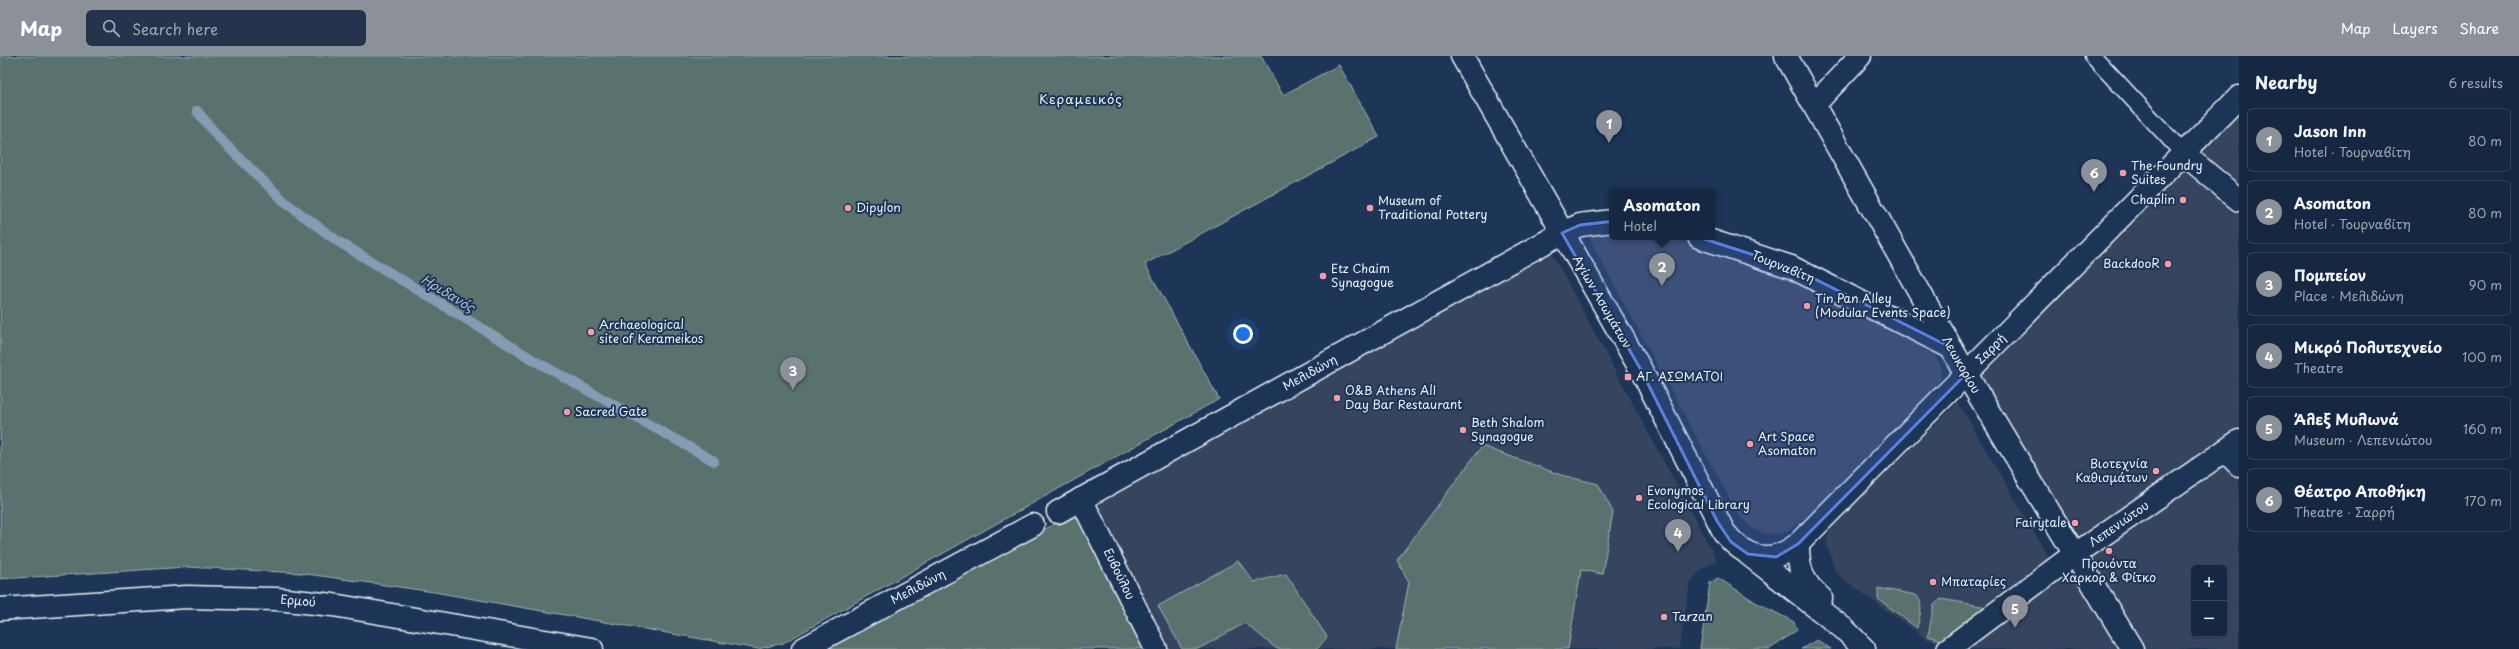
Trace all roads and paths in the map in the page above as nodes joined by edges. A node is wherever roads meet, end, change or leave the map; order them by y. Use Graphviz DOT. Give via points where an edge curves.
graph roads {
  1 [pos="1462,56"];
  2 [pos="1786,56"];
  3 [pos="1860,56"];
  4 [pos="2093,56"];
  5 [pos="2239,98"];
  6 [pos="1815,104"];
  7 [pos="2184,154"];
  8 [pos="2239,200"];
  9 [pos="1609,221"];
  10 [pos="1562,233"];
  11 [pos="1708,240"];
  12 [pos="1950,347"];
  13 [pos="1966,374"];
  14 [pos="2234,452"];
  15 [pos="1081,499"];
  16 [pos="1058,512"];
  17 [pos="1033,525"];
  18 [pos="1798,544"];
  19 [pos="1744,552"];
  20 [pos="2075,554"];
  21 [pos="0,609"];
  22 [pos="592,649"];
  23 [pos="803,649"];
  24 [pos="1156,649"];
  25 [pos="1864,649"];
  26 [pos="1879,649"];
  27 [pos="1948,649"];
  28 [pos="2132,649"];
  1 -- 10 [label="street, Αγίων Ασωμάτων"];
  2 -- 6 [label="street, Λεωκορίου"];
  3 -- 6 [label="street"];
  4 -- 7 [label="lane"];
  5 -- 7 [label="street, Σαρρή"];
  6 -- 12 [label="street, Λεωκορίου"];
  7 -- 8 [label="street"];
  7 -- 13 [label="street, Σαρρή"];
  9 -- 10 [label="street" via="1580,225"];
  10 -- 15 [label="street, Μελιδώνη"];
  10 -- 19 [label="street, Αγίων Ασωμάτων" via="1641,370 1717,521"];
  11 -- 12 [label="street, Τουρναβίτη" via="1791,267"];
  12 -- 13 [label="street, Λεωκορίου"];
  13 -- 18 [label="street, Σαρρή"];
  13 -- 20 [label="street, Λεωκορίου"];
  14 -- 20 [label="street, Λεπενιώτου"];
  15 -- 16 [label="street, Μελιδώνη"];
  15 -- 24 [label="street, Ευβούλου"];
  17 -- 23 [label="street, Μελιδώνη"];
  18 -- 19 [label="street, Σαρρή" via="1786,554 1776,557"];
  18 -- 26 [label="street" via="1799,569 1809,587 1864,632"];
  19 -- 25 [label="street, Αγίων Ασωμάτων" via="1844,629"];
  20 -- 27 [label="street, Λεπενιώτου"];
  20 -- 28 [label="street, Λεωκορίου"];
  21 -- 22 [label="street, Ερμού" via="186,597 285,600 333,605"];
}
